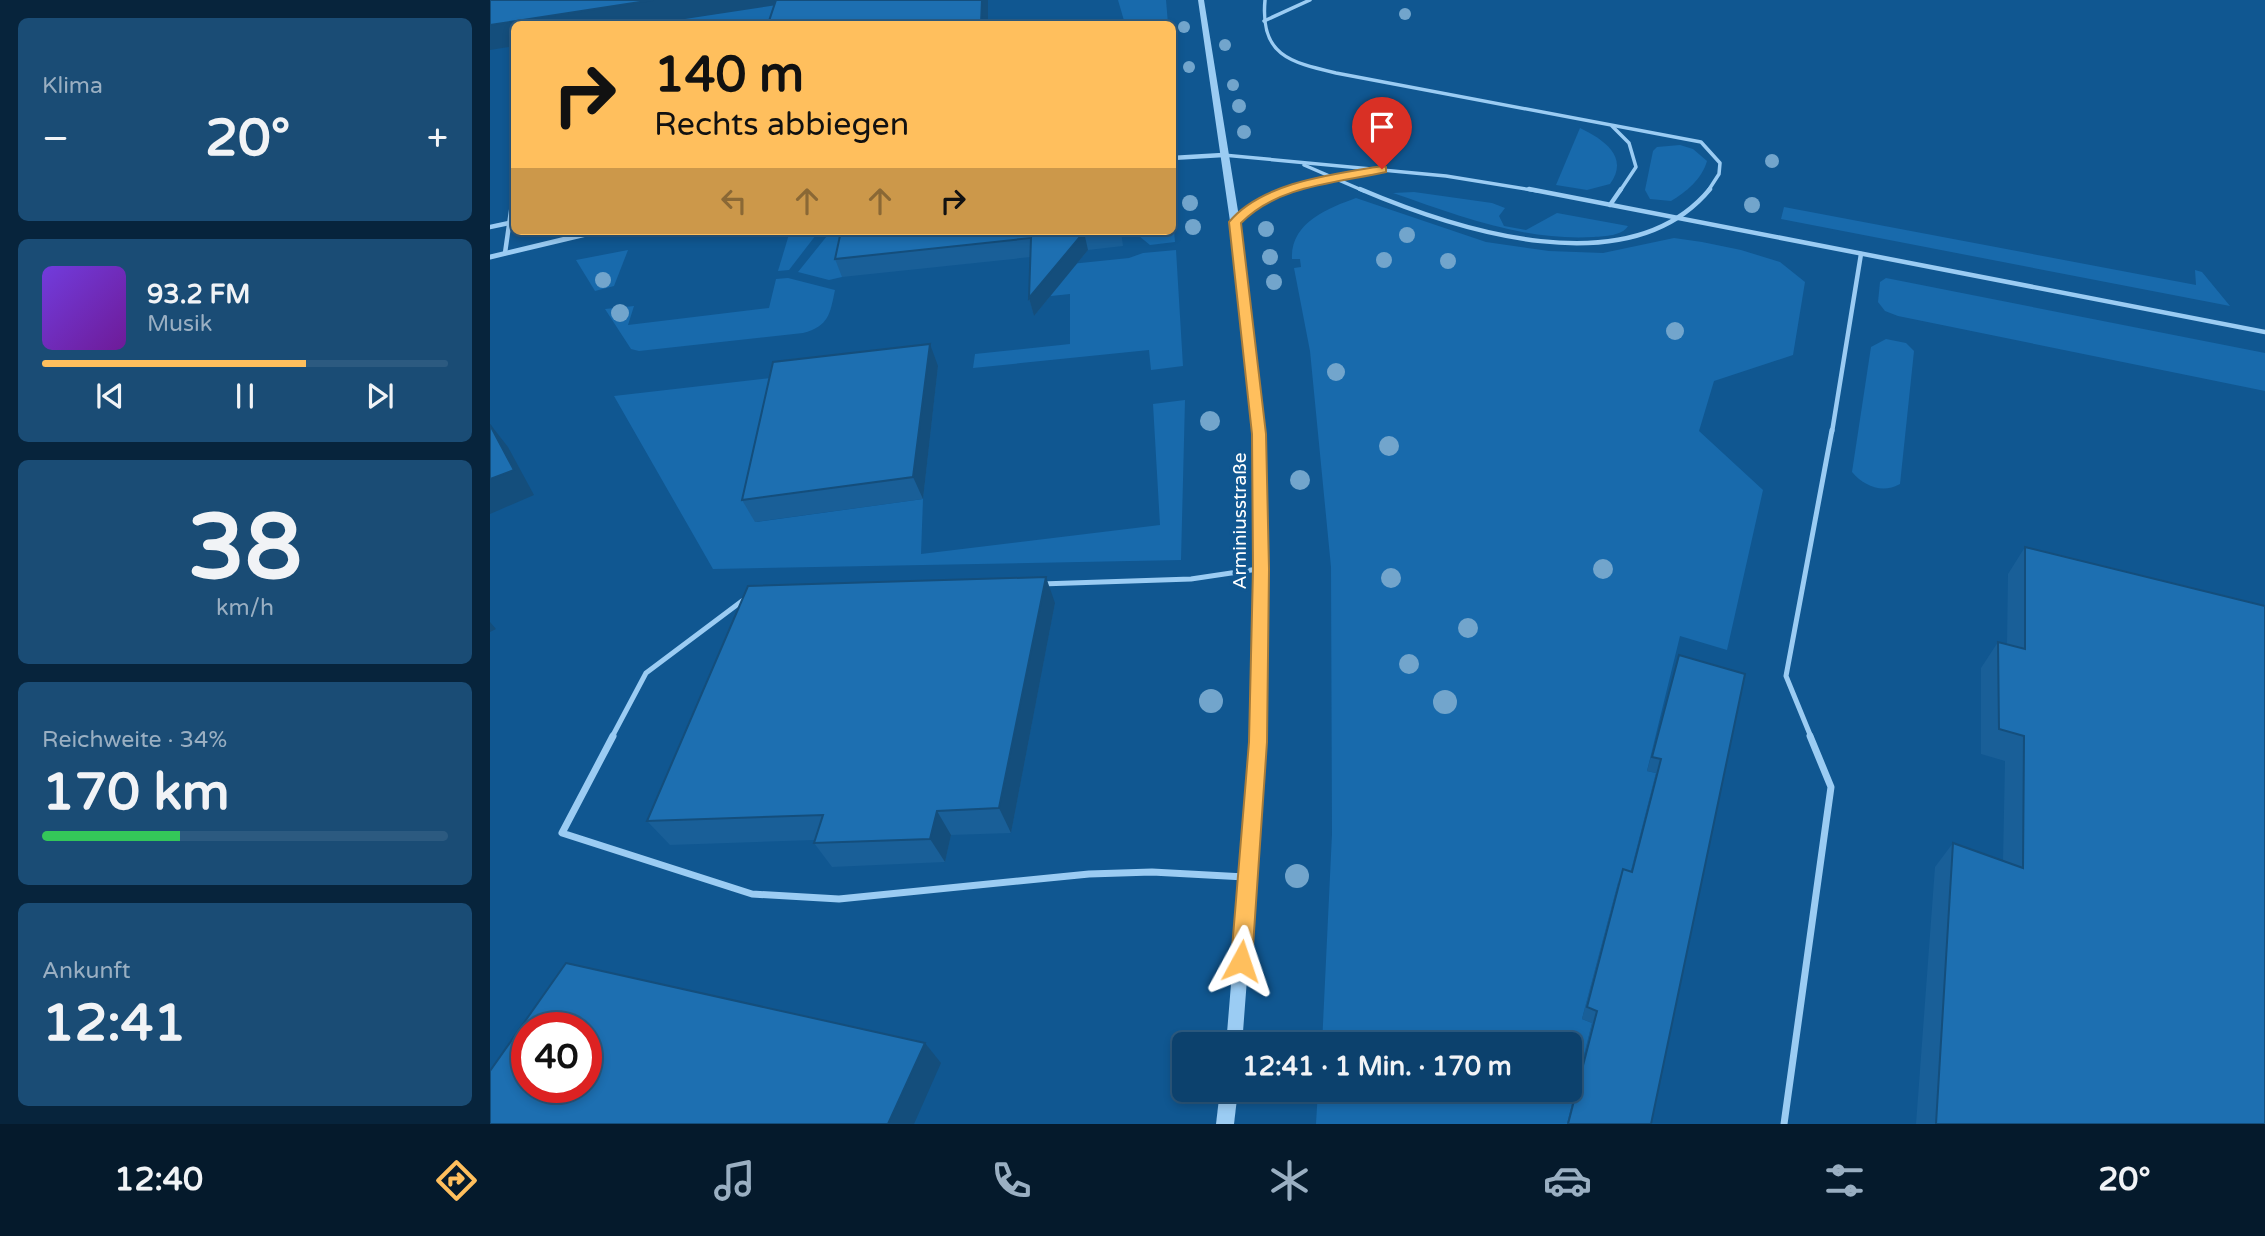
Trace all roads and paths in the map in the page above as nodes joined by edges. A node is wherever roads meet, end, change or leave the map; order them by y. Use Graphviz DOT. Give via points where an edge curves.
graph roads {
  1 [pos="1201,0"];
  2 [pos="1265,0"];
  3 [pos="1310,0"];
  4 [pos="1264,21"];
  5 [pos="1609,124"];
  6 [pos="1223,155"];
  7 [pos="1176,158"];
  8 [pos="1298,162"];
  9 [pos="1382,169"];
  10 [pos="1332,177"];
  11 [pos="1610,205"];
  12 [pos="511,210"];
  13 [pos="1680,219"];
  14 [pos="1235,222"];
  15 [pos="509,223"];
  16 [pos="490,227"];
  17 [pos="583,235"];
  18 [pos="505,253"];
  19 [pos="1861,254"];
  20 [pos="490,257"];
  21 [pos="2265,332"];
  22 [pos="1261,569"];
  23 [pos="1030,584"];
  24 [pos="753,592"];
  25 [pos="1248,878"];
  26 [pos="1235,1032"];
  27 [pos="1227,1102"];
  28 [pos="1224,1124"];
  29 [pos="1784,1124"];
  1 -- 6 [label="street, Arminiusstraße"];
  2 -- 4 [label="lane"];
  3 -- 4 [label="lane"];
  4 -- 5 [label="lane" via="1271,48 1287,60 1309,67"];
  5 -- 11 [label="lane" via="1625,134 1636,167"];
  5 -- 13 [label="lane" via="1700,142 1716,155 1721,164 1719,176"];
  6 -- 7 [label="street"];
  6 -- 8 [label="lane"];
  6 -- 14 [label="street, Arminiusstraße"];
  8 -- 9 [label="lane"];
  8 -- 10 [label="lane"];
  9 -- 10 [label="lane"];
  9 -- 11 [label="lane" via="1500,184"];
  10 -- 13 [label="lane" via="1488,234 1527,242 1577,244 1621,239"];
  10 -- 14 [label="lane" via="1266,199"];
  11 -- 13 [label="lane"];
  12 -- 15 [label="lane"];
  13 -- 19 [label="lane"];
  14 -- 22 [label="street, Arminiusstraße" via="1259,434"];
  15 -- 16 [label="lane"];
  15 -- 18 [label="lane"];
  17 -- 18 [label="street"];
  18 -- 20 [label="street"];
  19 -- 21 [label="lane"];
  19 -- 29 [label="lane" via="1786,676 1831,787"];
  22 -- 23 [label="lane" via="1191,579"];
  22 -- 25 [label="street, Arminiusstraße" via="1258,742"];
  24 -- 25 [label="lane" via="646,673 562,833 752,894 839,900 1089,874 1152,872"];
  25 -- 26 [label="street, Arminiusstraße"];
  27 -- 28 [label="street"];
}
